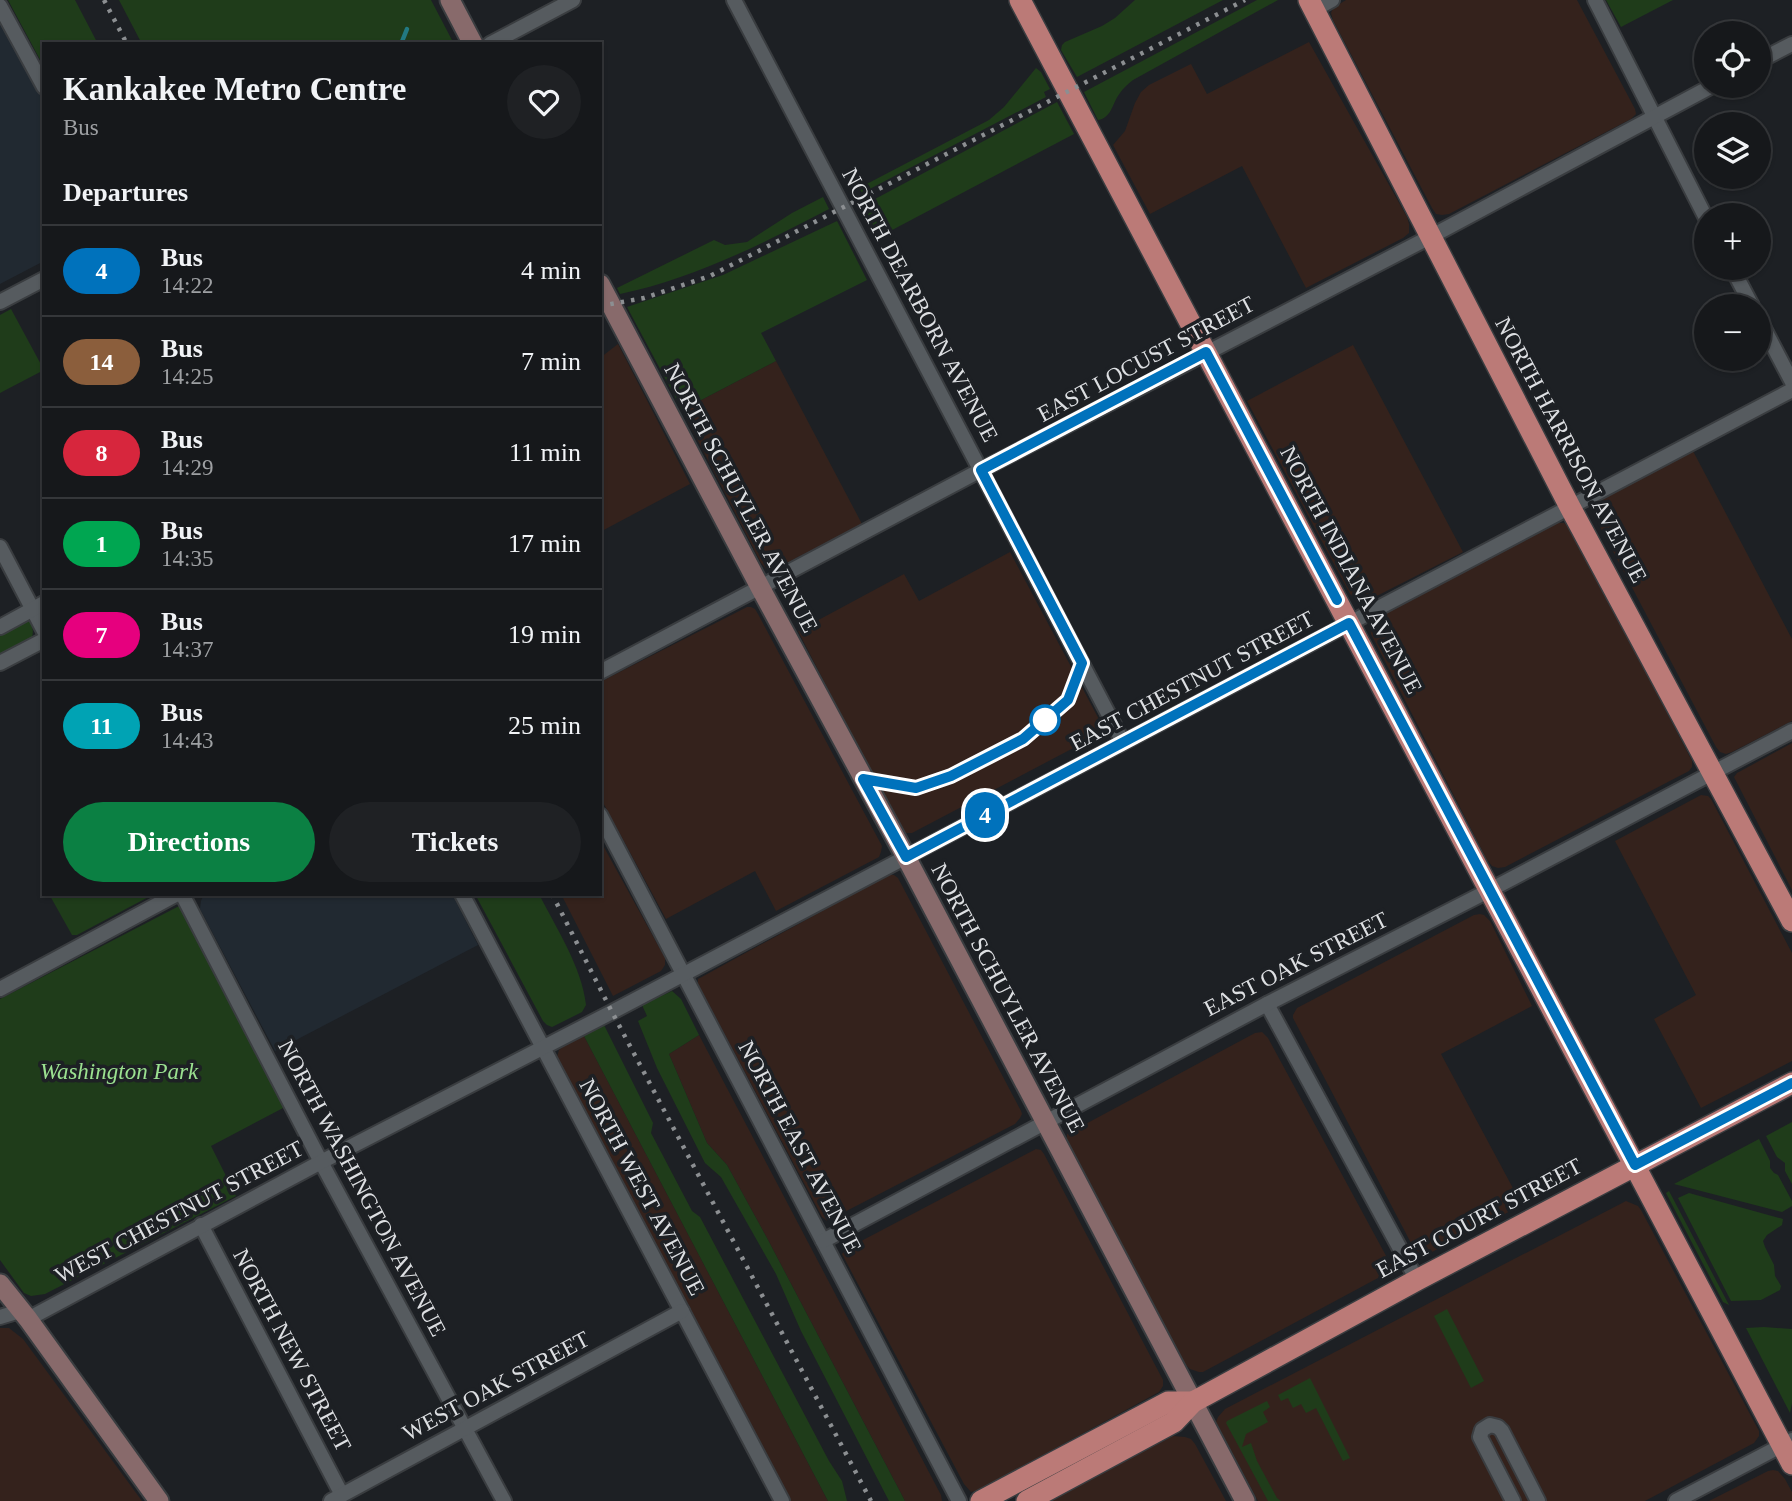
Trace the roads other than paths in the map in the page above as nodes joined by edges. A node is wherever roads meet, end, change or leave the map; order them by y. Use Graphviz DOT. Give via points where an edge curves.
graph roads {
  1 [pos="450,0"];
  2 [pos="573,0"];
  3 [pos="734,0"];
  4 [pos="1020,0"];
  5 [pos="1595,0"];
  6 [pos="1318,3"];
  7 [pos="0,6"];
  8 [pos="472,42"];
  9 [pos="495,42"];
  10 [pos="1792,44"];
  11 [pos="1771,55"];
  12 [pos="42,83"];
  13 [pos="1694,95"];
  14 [pos="1653,117"];
  15 [pos="1698,203"];
  16 [pos="1430,237"];
  17 [pos="42,280"];
  18 [pos="602,288"];
  19 [pos="0,302"];
  20 [pos="1771,341"];
  21 [pos="1206,352"];
  22 [pos="1792,382"];
  23 [pos="1792,390"];
  24 [pos="981,470"];
  25 [pos="1570,507"];
  26 [pos="0,547"];
  27 [pos="761,589"];
  28 [pos="38,606"];
  29 [pos="1349,623"];
  30 [pos="0,627"];
  31 [pos="42,641"];
  32 [pos="0,663"];
  33 [pos="602,671"];
  34 [pos="1792,731"];
  35 [pos="1123,742"];
  36 [pos="1712,773"];
  37 [pos="602,819"];
  38 [pos="906,857"];
  39 [pos="1490,890"];
  40 [pos="176,896"];
  41 [pos="181,896"];
  42 [pos="463,896"];
  43 [pos="1792,921"];
  44 [pos="684,974"];
  45 [pos="0,989"];
  46 [pos="1267,1004"];
  47 [pos="612,1012"];
  48 [pos="543,1047"];
  49 [pos="1792,1083"];
  50 [pos="1045,1122"];
  51 [pos="321,1162"];
  52 [pos="1635,1165"];
  53 [pos="201,1226"];
  54 [pos="823,1241"];
  55 [pos="1417,1280"];
  56 [pos="0,1284"];
  57 [pos="682,1311"];
  58 [pos="24,1315"];
  59 [pos="0,1317"];
  60 [pos="1193,1402"];
  61 [pos="465,1428"];
  62 [pos="1789,1450"];
  63 [pos="337,1498"];
  64 [pos="159,1501"];
  65 [pos="504,1501"];
  66 [pos="782,1501"];
  67 [pos="959,1501"];
  68 [pos="981,1501"];
  69 [pos="1027,1501"];
  70 [pos="1245,1501"];
  71 [pos="1513,1501"];
  72 [pos="1538,1501"];
  73 [pos="1676,1501"];
  1 -- 8 [label="street"];
  2 -- 9 [label="street"];
  3 -- 24 [label="street, NORTH DEARBORN AVENUE"];
  4 -- 21 [label="main road, NORTH INDIANA AVENUE"];
  5 -- 14 [label="street"];
  6 -- 16 [label="main road, NORTH HARRISON AVENUE"];
  7 -- 12 [label="street"];
  10 -- 11 [label="street"];
  13 -- 14 [label="street, EAST LOCUST STREET"];
  14 -- 15 [label="street"];
  14 -- 16 [label="street, EAST LOCUST STREET"];
  16 -- 21 [label="street, EAST LOCUST STREET"];
  16 -- 25 [label="main road, NORTH HARRISON AVENUE"];
  17 -- 19 [label="street"];
  18 -- 27 [label="street, NORTH SCHUYLER AVENUE"];
  20 -- 22 [label="street"];
  21 -- 24 [label="street, EAST LOCUST STREET"];
  21 -- 29 [label="main road, NORTH INDIANA AVENUE"];
  23 -- 25 [label="street, EAST CHESTNUT STREET"];
  24 -- 27 [label="street, EAST LOCUST STREET"];
  24 -- 35 [label="street, NORTH DEARBORN AVENUE"];
  25 -- 29 [label="street, EAST CHESTNUT STREET"];
  25 -- 36 [label="main road, NORTH HARRISON AVENUE"];
  26 -- 28 [label="street"];
  27 -- 33 [label="street, EAST LOCUST STREET"];
  27 -- 38 [label="street, NORTH SCHUYLER AVENUE"];
  28 -- 30 [label="street"];
  29 -- 35 [label="street, EAST CHESTNUT STREET"];
  29 -- 39 [label="main road, NORTH INDIANA AVENUE"];
  31 -- 32 [label="street"];
  34 -- 36 [label="street, EAST OAK STREET"];
  35 -- 38 [label="street, EAST CHESTNUT STREET"];
  36 -- 39 [label="street, EAST OAK STREET"];
  36 -- 43 [label="main road, NORTH HARRISON AVENUE"];
  37 -- 44 [label="street, NORTH EAST AVENUE"];
  38 -- 44 [label="street, EAST CHESTNUT STREET"];
  38 -- 50 [label="street, NORTH SCHUYLER AVENUE"];
  39 -- 46 [label="street, EAST OAK STREET"];
  39 -- 52 [label="main road, NORTH INDIANA AVENUE"];
  40 -- 45 [label="street"];
  41 -- 51 [label="street, NORTH WASHINGTON AVENUE"];
  42 -- 48 [label="street, NORTH WEST AVENUE"];
  44 -- 47 [label="street, EAST CHESTNUT STREET"];
  44 -- 54 [label="street, NORTH EAST AVENUE"];
  46 -- 50 [label="street, EAST OAK STREET"];
  46 -- 55 [label="street"];
  47 -- 48 [label="street, WEST CHESTNUT STREET"];
  48 -- 51 [label="street, WEST CHESTNUT STREET"];
  48 -- 57 [label="street, NORTH WEST AVENUE"];
  49 -- 52 [label="main road, EAST COURT STREET"];
  50 -- 54 [label="street, EAST OAK STREET"];
  50 -- 60 [label="street, NORTH SCHUYLER AVENUE"];
  51 -- 53 [label="street, WEST CHESTNUT STREET"];
  51 -- 61 [label="street, NORTH WASHINGTON AVENUE"];
  52 -- 55 [label="main road, EAST COURT STREET"];
  52 -- 62 [label="main road, NORTH INDIANA AVENUE"];
  53 -- 58 [label="street, WEST CHESTNUT STREET"];
  53 -- 63 [label="street, NORTH NEW STREET"];
  54 -- 67 [label="street, NORTH EAST AVENUE"];
  55 -- 60 [label="main road, EAST COURT STREET"];
  56 -- 58 [label="street"];
  57 -- 61 [label="street, WEST OAK STREET"];
  57 -- 66 [label="street, NORTH WEST AVENUE"];
  58 -- 59 [label="street, WEST CHESTNUT STREET"];
  58 -- 64 [label="street"];
  60 -- 68 [label="main road, EAST COURT STREET" via="1168,1402"];
  60 -- 69 [label="main road, EAST COURT STREET" via="1174,1422"];
  60 -- 70 [label="street, NORTH SCHUYLER AVENUE"];
  61 -- 63 [label="street, WEST OAK STREET"];
  61 -- 65 [label="street, NORTH WASHINGTON AVENUE"];
  62 -- 73 [label="street"];
  71 -- 72 [label="street" via="1480,1437 1490,1425 1502,1431"];
}
